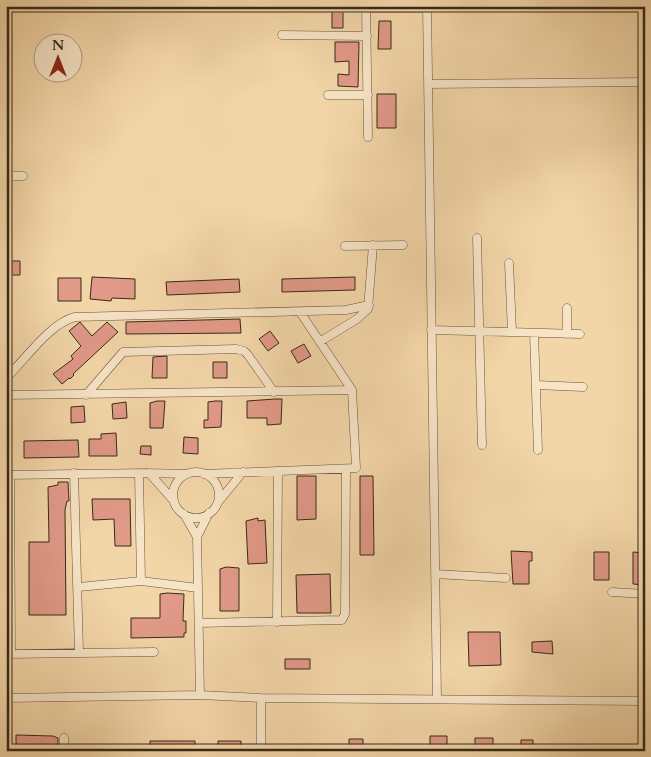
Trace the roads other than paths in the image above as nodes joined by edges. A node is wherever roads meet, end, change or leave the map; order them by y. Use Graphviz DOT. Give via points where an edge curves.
graph roads {
  1 [pos="366,7"];
  2 [pos="427,7"];
  3 [pos="282,35"];
  4 [pos="367,36"];
  5 [pos="645,82"];
  6 [pos="428,84"];
  7 [pos="328,95"];
  8 [pos="368,95"];
  9 [pos="368,137"];
  10 [pos="6,176"];
  11 [pos="23,176"];
  12 [pos="477,238"];
  13 [pos="403,245"];
  14 [pos="345,246"];
  15 [pos="374,246"];
  16 [pos="509,263"];
  17 [pos="369,305"];
  18 [pos="567,308"];
  19 [pos="300,312"];
  20 [pos="431,330"];
  21 [pos="478,331"];
  22 [pos="512,332"];
  23 [pos="534,333"];
  24 [pos="567,334"];
  25 [pos="580,334"];
  26 [pos="321,341"];
  27 [pos="6,378"];
  28 [pos="536,385"];
  29 [pos="583,387"];
  30 [pos="352,390"];
  31 [pos="274,392"];
  32 [pos="6,395"];
  33 [pos="86,395"];
  34 [pos="482,445"];
  35 [pos="538,450"];
  36 [pos="346,470"];
  37 [pos="278,471"];
  38 [pos="149,472"];
  39 [pos="243,472"];
  40 [pos="74,473"];
  41 [pos="139,473"];
  42 [pos="186,474"];
  43 [pos="204,474"];
  44 [pos="8,475"];
  45 [pos="174,501"];
  46 [pos="217,504"];
  47 [pos="209,513"];
  48 [pos="184,514"];
  49 [pos="197,537"];
  50 [pos="435,574"];
  51 [pos="506,578"];
  52 [pos="141,581"];
  53 [pos="78,586"];
  54 [pos="198,588"];
  55 [pos="612,592"];
  56 [pos="645,594"];
  57 [pos="277,622"];
  58 [pos="199,623"];
  59 [pos="79,652"];
  60 [pos="154,652"];
  61 [pos="9,654"];
  62 [pos="200,694"];
  63 [pos="6,698"];
  64 [pos="261,698"];
  65 [pos="437,698"];
  66 [pos="645,700"];
  67 [pos="64,738"];
  68 [pos="64,751"];
  69 [pos="261,751"];
  1 -- 2 [label="street"];
  1 -- 4 [label="street"];
  2 -- 6 [label="street"];
  3 -- 4 [label="street"];
  4 -- 8 [label="street"];
  5 -- 6 [label="street"];
  6 -- 20 [label="street"];
  7 -- 8 [label="street"];
  8 -- 9 [label="street"];
  10 -- 11 [label="street"];
  12 -- 21 [label="street"];
  13 -- 15 [label="street"];
  14 -- 15 [label="street"];
  15 -- 17 [label="street"];
  16 -- 22 [label="street"];
  17 -- 19 [label="street" via="346,310"];
  17 -- 26 [label="street" via="362,316"];
  18 -- 24 [label="street"];
  19 -- 26 [label="street"];
  19 -- 27 [label="street" via="75,316 64,320"];
  20 -- 21 [label="street"];
  20 -- 50 [label="street"];
  21 -- 22 [label="street"];
  21 -- 34 [label="street"];
  22 -- 23 [label="street"];
  23 -- 24 [label="street"];
  23 -- 28 [label="street"];
  24 -- 25 [label="street"];
  26 -- 30 [label="street"];
  28 -- 29 [label="street"];
  28 -- 35 [label="street"];
  30 -- 31 [label="street"];
  30 -- 36 [label="street" via="357,466"];
  31 -- 33 [label="street"];
  31 -- 33 [label="street" via="244,351 217,349 123,352"];
  32 -- 33 [label="street"];
  36 -- 37 [label="street"];
  36 -- 57 [label="street" via="345,614 342,620"];
  37 -- 39 [label="street"];
  37 -- 57 [label="street"];
  38 -- 41 [label="street"];
  38 -- 42 [label="street"];
  38 -- 45 [label="street"];
  39 -- 43 [label="street"];
  39 -- 46 [label="street"];
  40 -- 41 [label="street"];
  40 -- 44 [label="street"];
  40 -- 53 [label="street"];
  41 -- 52 [label="street"];
  42 -- 43 [label="street"];
  42 -- 45 [label="street" via="175,485"];
  43 -- 46 [label="street" via="217,486"];
  44 -- 61 [label="street"];
  45 -- 48 [label="street"];
  46 -- 47 [label="street"];
  47 -- 48 [label="street" via="197,518"];
  47 -- 49 [label="street"];
  48 -- 49 [label="street"];
  49 -- 54 [label="street"];
  50 -- 51 [label="street"];
  50 -- 65 [label="street"];
  52 -- 53 [label="street"];
  52 -- 54 [label="street"];
  53 -- 59 [label="street"];
  54 -- 58 [label="street"];
  55 -- 56 [label="street"];
  57 -- 58 [label="street"];
  58 -- 62 [label="street"];
  59 -- 60 [label="street"];
  59 -- 61 [label="street"];
  62 -- 63 [label="street"];
  62 -- 64 [label="street"];
  64 -- 65 [label="street"];
  64 -- 69 [label="street"];
  65 -- 66 [label="street"];
  67 -- 68 [label="street"];
}
